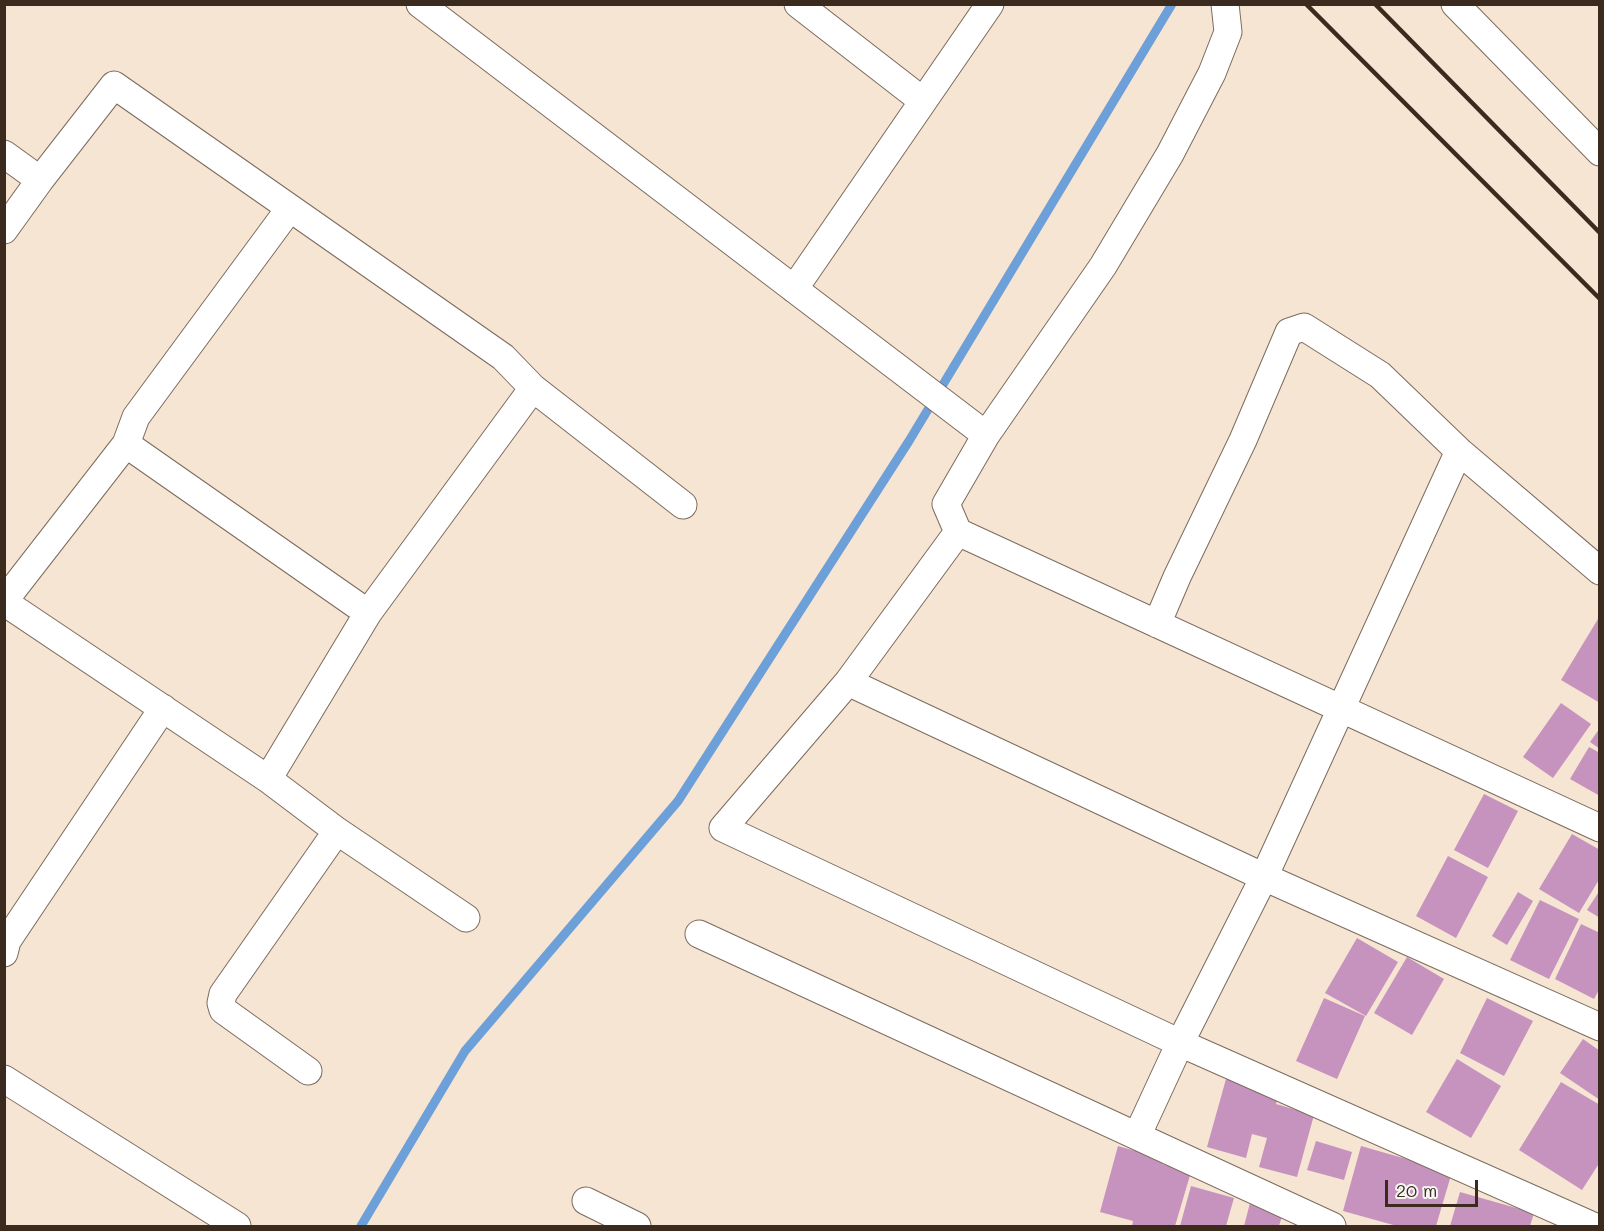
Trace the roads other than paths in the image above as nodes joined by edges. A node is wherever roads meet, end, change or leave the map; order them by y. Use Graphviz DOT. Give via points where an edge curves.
graph roads {
  1 [pos="420,4"];
  2 [pos="798,4"];
  3 [pos="990,4"];
  4 [pos="1225,4"];
  5 [pos="1455,4"];
  6 [pos="923,101"];
  7 [pos="1599,152"];
  8 [pos="4,154"];
  9 [pos="40,180"];
  10 [pos="290,208"];
  11 [pos="4,230"];
  12 [pos="794,289"];
  13 [pos="532,388"];
  14 [pos="986,435"];
  15 [pos="126,444"];
  16 [pos="1460,451"];
  17 [pos="683,505"];
  18 [pos="958,532"];
  19 [pos="1599,571"];
  20 [pos="4,601"];
  21 [pos="368,613"];
  22 [pos="1157,624"];
  23 [pos="848,682"];
  24 [pos="164,708"];
  25 [pos="1342,710"];
  26 [pos="268,779"];
  27 [pos="1599,828"];
  28 [pos="337,831"];
  29 [pos="1264,878"];
  30 [pos="466,918"];
  31 [pos="699,934"];
  32 [pos="4,953"];
  33 [pos="1599,1027"];
  34 [pos="1180,1043"];
  35 [pos="308,1071"];
  36 [pos="4,1079"];
  37 [pos="1137,1136"];
  38 [pos="586,1201"];
  39 [pos="237,1227"];
  40 [pos="637,1227"];
  41 [pos="1332,1227"];
  42 [pos="1593,1227"];
  1 -- 12 [label="street"];
  2 -- 6 [label="street"];
  3 -- 6 [label="street"];
  4 -- 14 [label="street" via="1228,32 1212,73 1170,154 1104,266"];
  5 -- 7 [label="street"];
  6 -- 12 [label="street"];
  8 -- 9 [label="street"];
  9 -- 10 [label="street" via="114,85"];
  9 -- 11 [label="street"];
  10 -- 13 [label="street" via="503,357"];
  10 -- 15 [label="street" via="136,417"];
  12 -- 14 [label="street"];
  13 -- 17 [label="street"];
  13 -- 21 [label="street"];
  14 -- 18 [label="street" via="946,504"];
  15 -- 20 [label="street"];
  15 -- 21 [label="street"];
  16 -- 19 [label="street"];
  16 -- 22 [label="street" via="1380,375 1304,327 1289,332"];
  16 -- 25 [label="street"];
  18 -- 22 [label="street"];
  18 -- 23 [label="street"];
  20 -- 24 [label="street"];
  21 -- 26 [label="street"];
  22 -- 25 [label="street"];
  23 -- 29 [label="street"];
  23 -- 34 [label="street" via="723,828"];
  24 -- 26 [label="street"];
  24 -- 32 [label="street" via="8,941"];
  25 -- 27 [label="street"];
  25 -- 29 [label="street"];
  26 -- 28 [label="street"];
  28 -- 30 [label="street"];
  28 -- 35 [label="street" via="220,1003 223,1010"];
  29 -- 33 [label="street"];
  29 -- 34 [label="street"];
  31 -- 37 [label="street"];
  34 -- 37 [label="street"];
  34 -- 42 [label="street"];
  36 -- 39 [label="street"];
  37 -- 41 [label="street"];
  38 -- 40 [label="street"];
}
